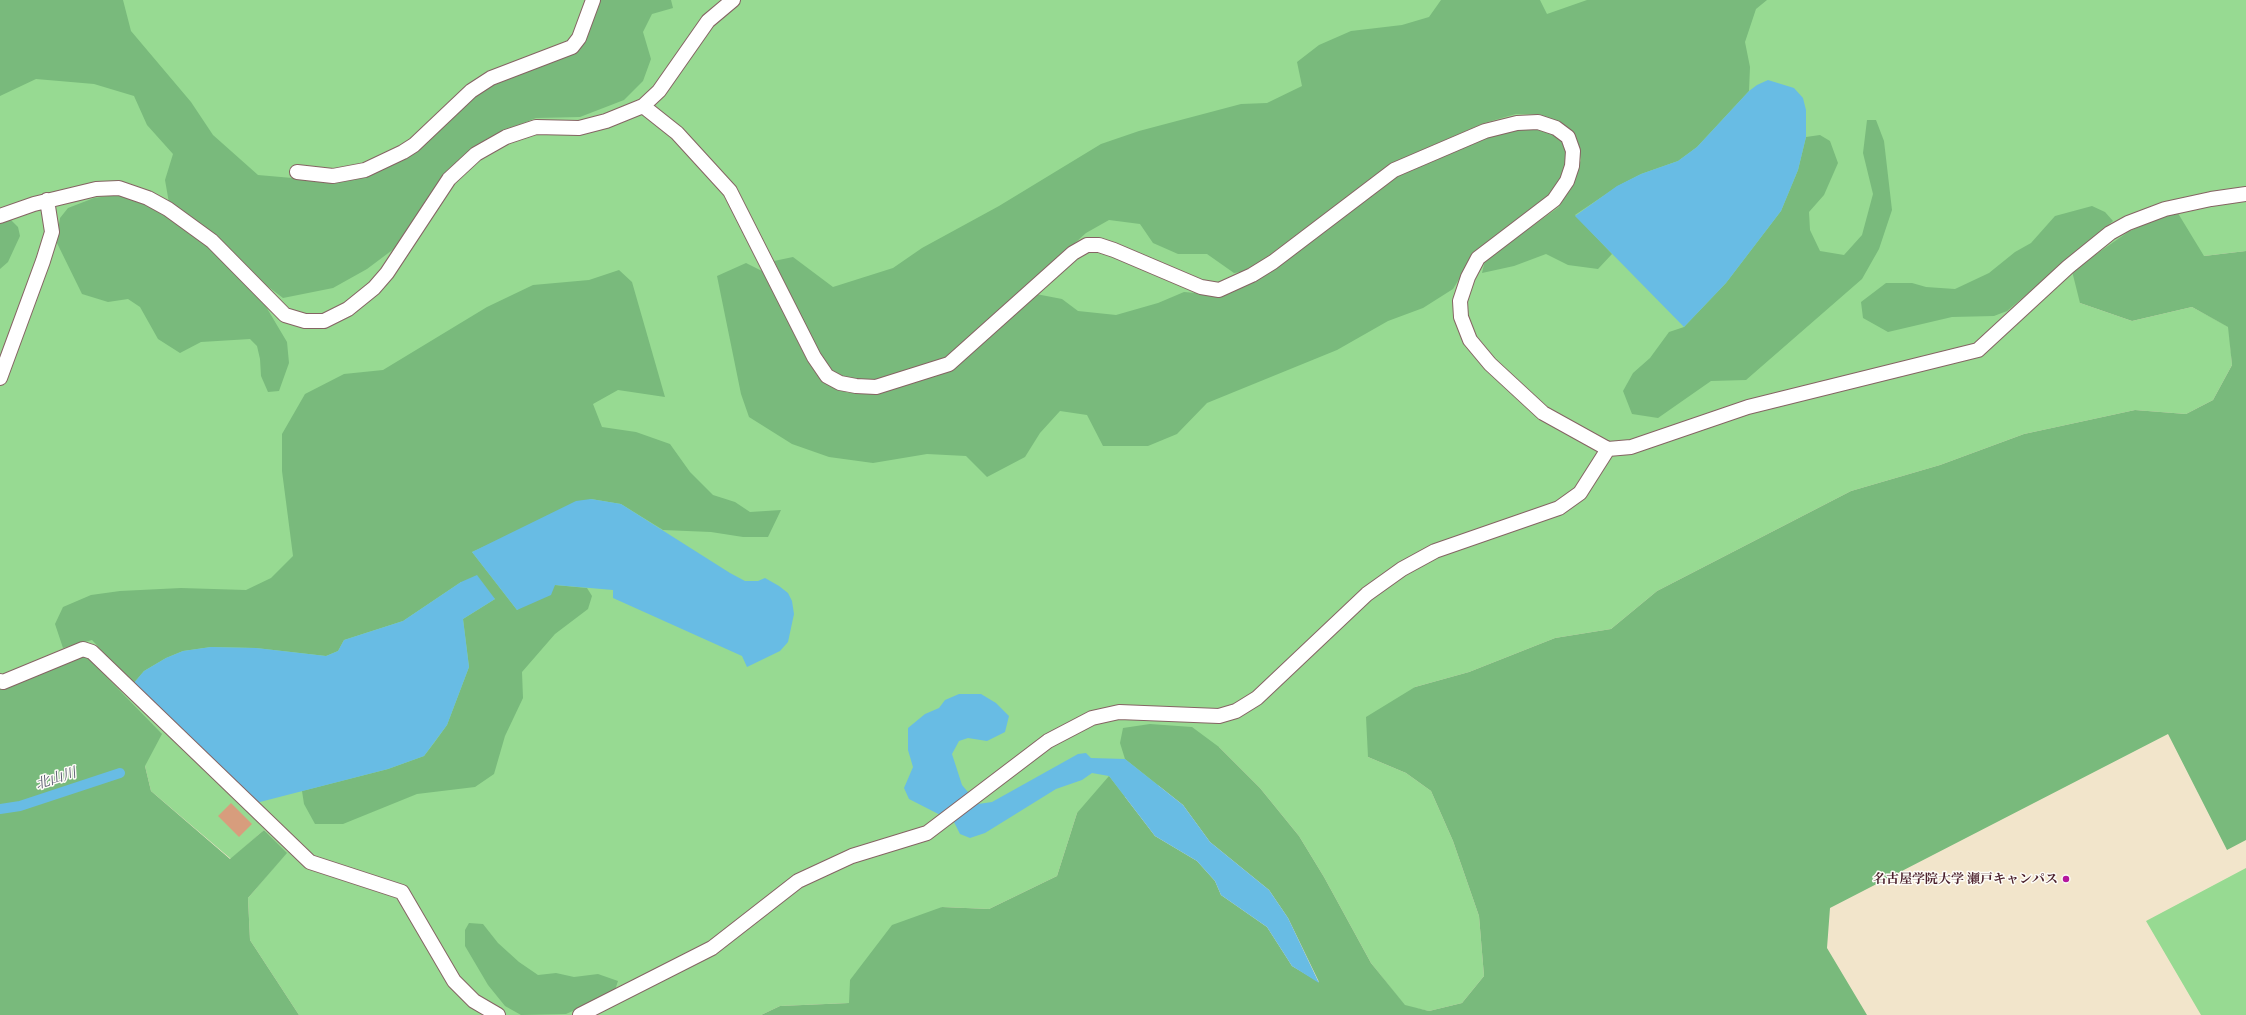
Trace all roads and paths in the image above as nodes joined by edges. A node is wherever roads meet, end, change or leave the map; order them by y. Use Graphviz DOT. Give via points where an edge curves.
graph roads {
  1 [pos="593,0"];
  2 [pos="733,0"];
  3 [pos="643,106"];
  4 [pos="297,172"];
  5 [pos="2246,194"];
  6 [pos="47,200"];
  7 [pos="0,216"];
  8 [pos="0,378"];
  9 [pos="1608,449"];
  10 [pos="0,681"];
  11 [pos="498,1015"];
  12 [pos="580,1015"];
  1 -- 4 [label="lane" via="579,38 572,47 491,78 471,91 414,145 403,152 365,170 333,176"];
  2 -- 3 [label="lane" via="708,21 660,91"];
  3 -- 6 [label="lane" via="606,121 579,128 536,127 506,137 476,154 449,179 387,273 374,288 348,309 324,321 305,321 286,315 212,241 168,209 148,198 119,188 96,189"];
  3 -- 9 [label="lane" via="677,133 730,191 814,357 827,376 840,383 856,386 876,386 949,364 1073,253 1087,245 1099,245 1114,250 1201,287 1219,290 1273,262 1394,170 1485,131 1538,122 1556,128 1568,137 1573,151 1567,181 1554,200 1478,258 1460,301 1461,317 1470,340 1490,364 1543,414"];
  5 -- 9 [label="lane" via="2165,209 2110,233 2068,267 1978,350 1748,406 1631,447"];
  6 -- 7 [label="lane"];
  6 -- 8 [label="lane" via="52,232"];
  9 -- 12 [label="lane" via="1580,494 1558,508 1435,550 1402,569 1367,594 1257,698 1236,711 1219,716 1119,712 1092,718 1048,741 927,833 852,856 798,881 712,948"];
  10 -- 11 [label="lane" via="3,682 83,649 92,652 310,862 402,892 454,981 474,1001"];
}
